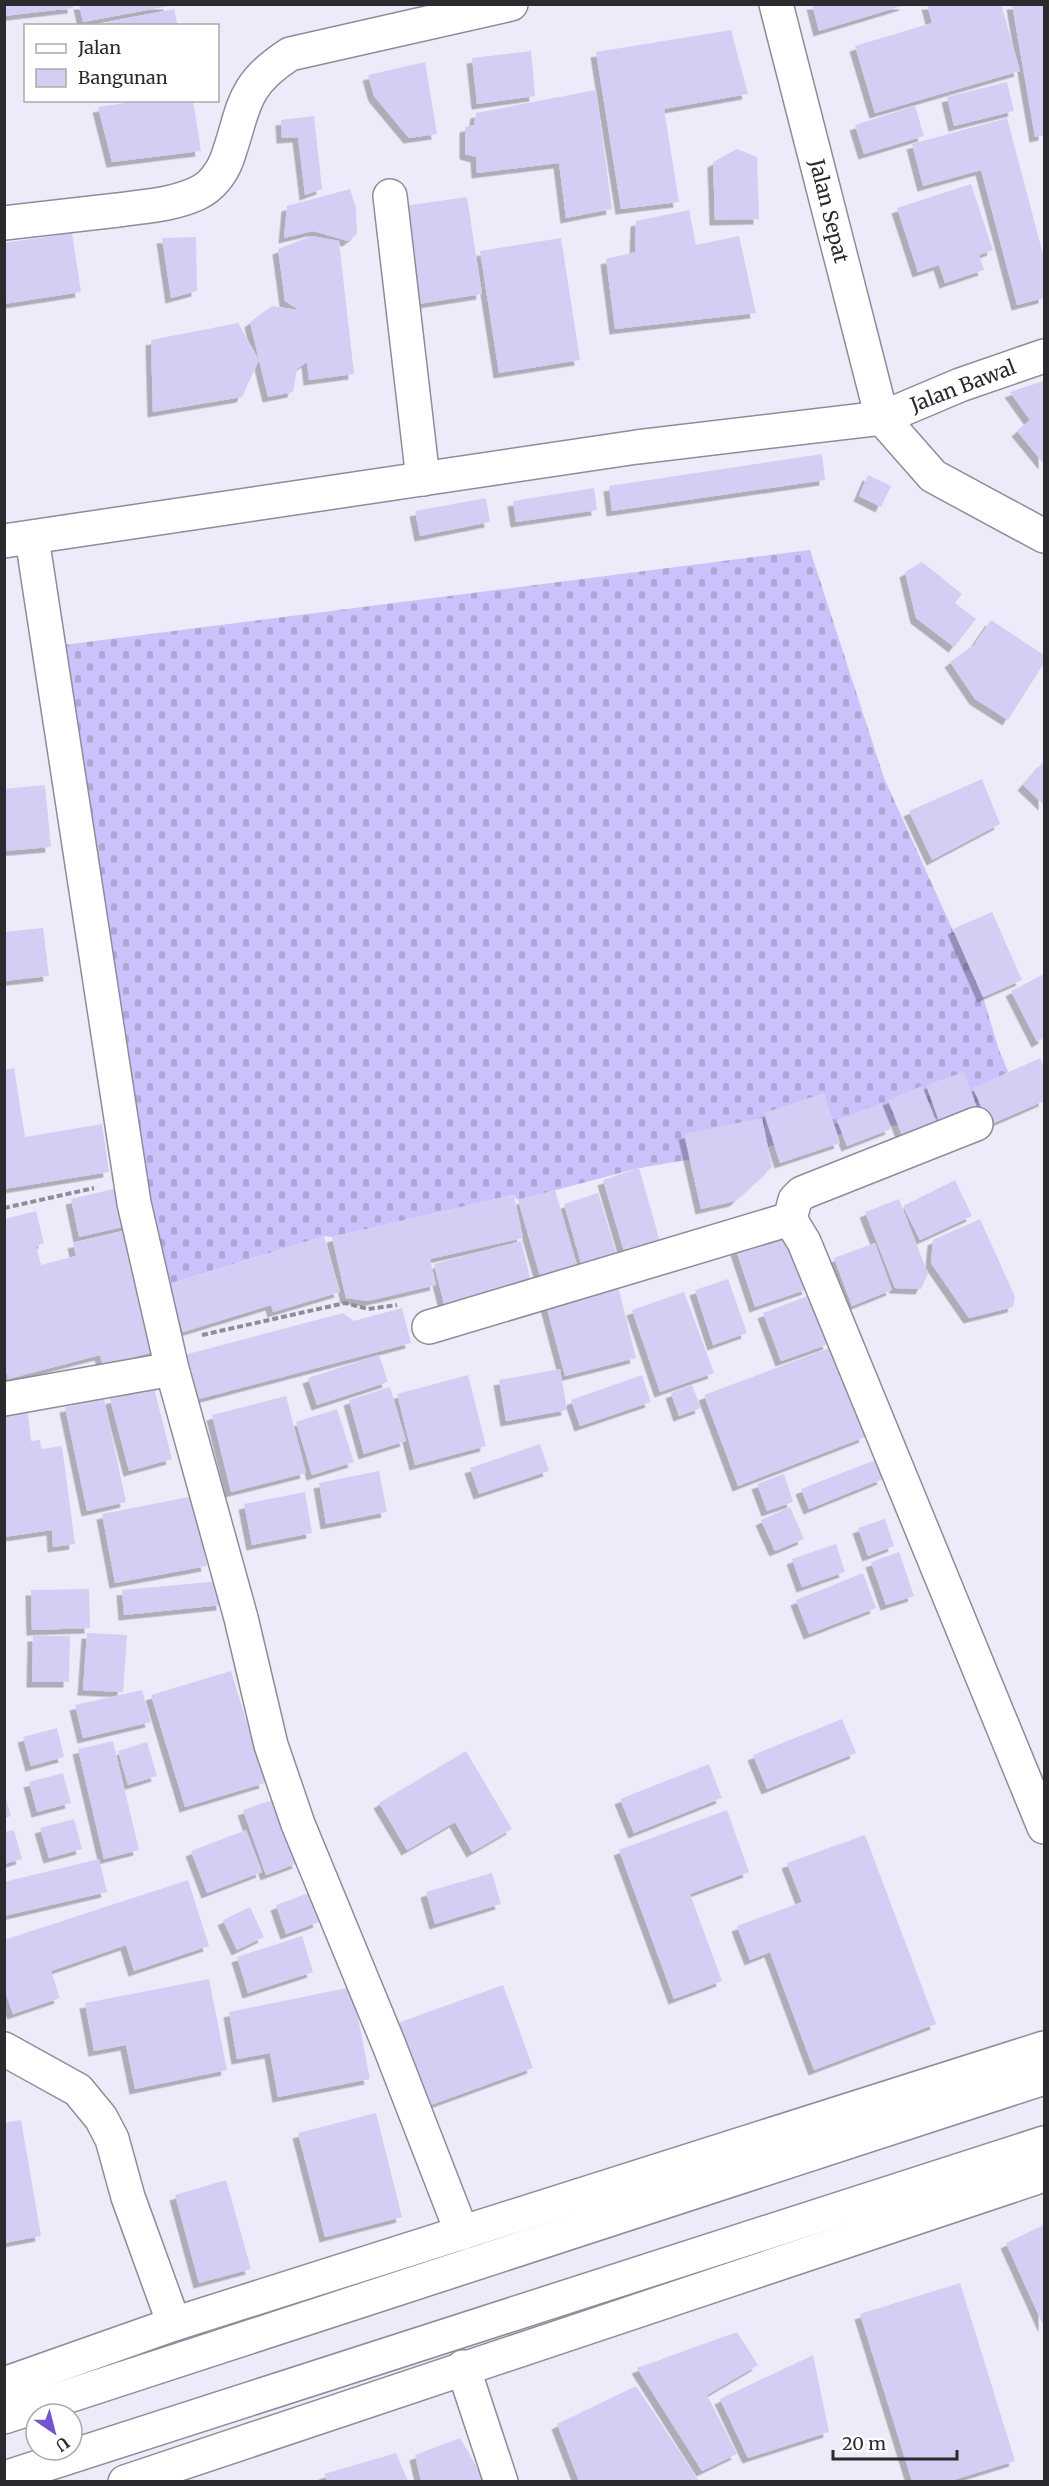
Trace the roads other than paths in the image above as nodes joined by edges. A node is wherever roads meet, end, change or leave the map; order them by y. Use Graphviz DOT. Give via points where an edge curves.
graph roads {
  1 [pos="511,4"];
  2 [pos="776,4"];
  3 [pos="390,196"];
  4 [pos="4,224"];
  5 [pos="1044,356"];
  6 [pos="882,418"];
  7 [pos="423,479"];
  8 [pos="1044,536"];
  9 [pos="18,539"];
  10 [pos="976,1124"];
  11 [pos="790,1219"];
  12 [pos="429,1327"];
  13 [pos="169,1356"];
  14 [pos="4,1398"];
  15 [pos="1044,1827"];
  16 [pos="1044,2048"];
  17 [pos="4,2049"];
  18 [pos="1044,2078"];
  19 [pos="1044,2143"];
  20 [pos="1044,2175"];
  21 [pos="462,2234"];
  22 [pos="174,2324"];
  23 [pos="463,2367"];
  24 [pos="4,2384"];
  25 [pos="4,2417"];
  26 [pos="4,2478"];
  27 [pos="124,2481"];
  28 [pos="501,2481"];
  1 -- 4 [label="main road" via="290,54 267,69 255,85 241,108 226,161 215,180 200,192 162,204"];
  2 -- 6 [label="main road, Jalan Sepat"];
  3 -- 7 [label="main road"];
  5 -- 6 [label="main road, Jalan Bawal"];
  6 -- 7 [label="main road, Jalan Bawal" via="638,447"];
  6 -- 8 [label="main road" via="933,476"];
  7 -- 9 [label="main road, Jalan Bawal"];
  9 -- 13 [label="main road" via="130,1180"];
  10 -- 11 [label="main road" via="802,1193 795,1200"];
  11 -- 12 [label="main road"];
  11 -- 15 [label="main road" via="804,1242"];
  13 -- 14 [label="main road"];
  13 -- 21 [label="main road" via="241,1618 270,1745"];
  16 -- 21 [label="main road"];
  17 -- 22 [label="main road" via="78,2090 101,2118 112,2139 128,2197"];
  18 -- 25 [label="main road"];
  19 -- 26 [label="main road"];
  20 -- 23 [label="main road"];
  21 -- 22 [label="main road"];
  22 -- 24 [label="main road"];
  23 -- 27 [label="main road"];
  23 -- 28 [label="main road"];
}
